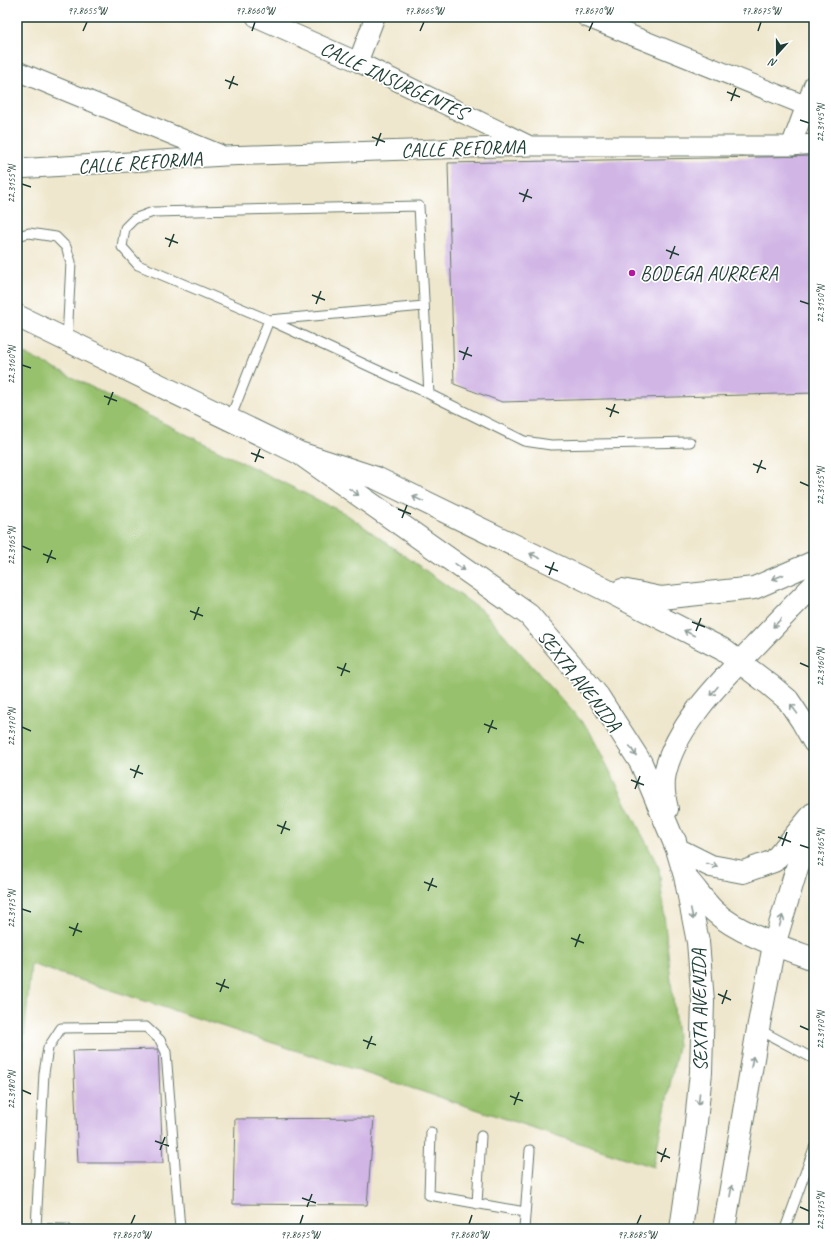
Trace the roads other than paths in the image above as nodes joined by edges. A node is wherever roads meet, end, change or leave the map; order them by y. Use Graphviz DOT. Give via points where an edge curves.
graph roads {
  1 [pos="256,17"];
  2 [pos="375,17"];
  3 [pos="586,17"];
  4 [pos="358,62"];
  5 [pos="17,71"];
  6 [pos="814,84"];
  7 [pos="810,108"];
  8 [pos="814,144"];
  9 [pos="530,146"];
  10 [pos="791,146"];
  11 [pos="224,156"];
  12 [pos="17,169"];
  13 [pos="17,236"];
  14 [pos="424,306"];
  15 [pos="17,316"];
  16 [pos="269,320"];
  17 [pos="67,340"];
  18 [pos="429,394"];
  19 [pos="230,419"];
  20 [pos="690,442"];
  21 [pos="299,453"];
  22 [pos="814,562"];
  23 [pos="596,585"];
  24 [pos="814,585"];
  25 [pos="740,662"];
  26 [pos="814,742"];
  27 [pos="813,811"];
  28 [pos="677,849"];
  29 [pos="685,876"];
  30 [pos="774,945"];
  31 [pos="814,959"];
  32 [pos="758,1029"];
  33 [pos="814,1059"];
  34 [pos="431,1132"];
  35 [pos="481,1136"];
  36 [pos="814,1148"];
  37 [pos="530,1150"];
  38 [pos="477,1204"];
  39 [pos="525,1212"];
  40 [pos="17,1228"];
  41 [pos="36,1228"];
  42 [pos="68,1229"];
  43 [pos="180,1229"];
  44 [pos="524,1229"];
  45 [pos="681,1229"];
  46 [pos="724,1229"];
  47 [pos="785,1229"];
  1 -- 4 [label="street, CALLE INSURGENTES"];
  2 -- 4 [label="street"];
  3 -- 7 [label="street"];
  4 -- 9 [label="street, CALLE INSURGENTES"];
  5 -- 11 [label="street"];
  6 -- 7 [label="street"];
  7 -- 10 [label="street"];
  8 -- 10 [label="street, CALLE REFORMA"];
  9 -- 10 [label="street, CALLE REFORMA"];
  9 -- 11 [label="street, CALLE REFORMA"];
  11 -- 12 [label="street, CALLE REFORMA"];
  13 -- 17 [label="lane" via="29,233 56,237 66,247 71,262"];
  14 -- 16 [label="lane"];
  14 -- 16 [label="lane" via="419,206 153,212 134,219 125,228 122,247 138,265"];
  14 -- 18 [label="lane"];
  15 -- 17 [label="main road"];
  16 -- 18 [label="lane"];
  16 -- 19 [label="lane"];
  17 -- 19 [label="main road"];
  18 -- 20 [label="lane" via="524,441 551,445"];
  19 -- 21 [label="main road"];
  23 -- 21 [label="main road, one-way" via="376,478"];
  21 -- 28 [label="main road, SEXTA AVENIDA, one-way" via="529,615 598,696 641,763"];
  22 -- 23 [label="main road, one-way" via="754,588 661,598"];
  25 -- 23 [label="main road, one-way" via="722,649"];
  24 -- 25 [label="main road, one-way"];
  26 -- 25 [label="main road, one-way" via="788,700"];
  25 -- 28 [label="main road, one-way" via="694,716 683,733 665,774 663,794"];
  28 -- 27 [label="main road, one-way" via="710,866 743,872 774,861"];
  30 -- 27 [label="main road, one-way"];
  28 -- 29 [label="main road, SEXTA AVENIDA"];
  29 -- 30 [label="main road" via="715,911 737,927"];
  29 -- 45 [label="main road, SEXTA AVENIDA, one-way" via="698,942 703,1001 701,1072"];
  30 -- 31 [label="main road"];
  30 -- 32 [label="main road"];
  32 -- 33 [label="lane"];
  46 -- 32 [label="main road, one-way"];
  34 -- 38 [label="lane" via="429,1195"];
  35 -- 38 [label="lane"];
  36 -- 47 [label="lane"];
  37 -- 39 [label="lane"];
  38 -- 39 [label="lane"];
  39 -- 44 [label="lane"];
  40 -- 41 [label="lane"];
  41 -- 42 [label="lane"];
  41 -- 43 [label="lane" via="44,1073 48,1048 61,1028 146,1027 160,1040 166,1052"];
}
